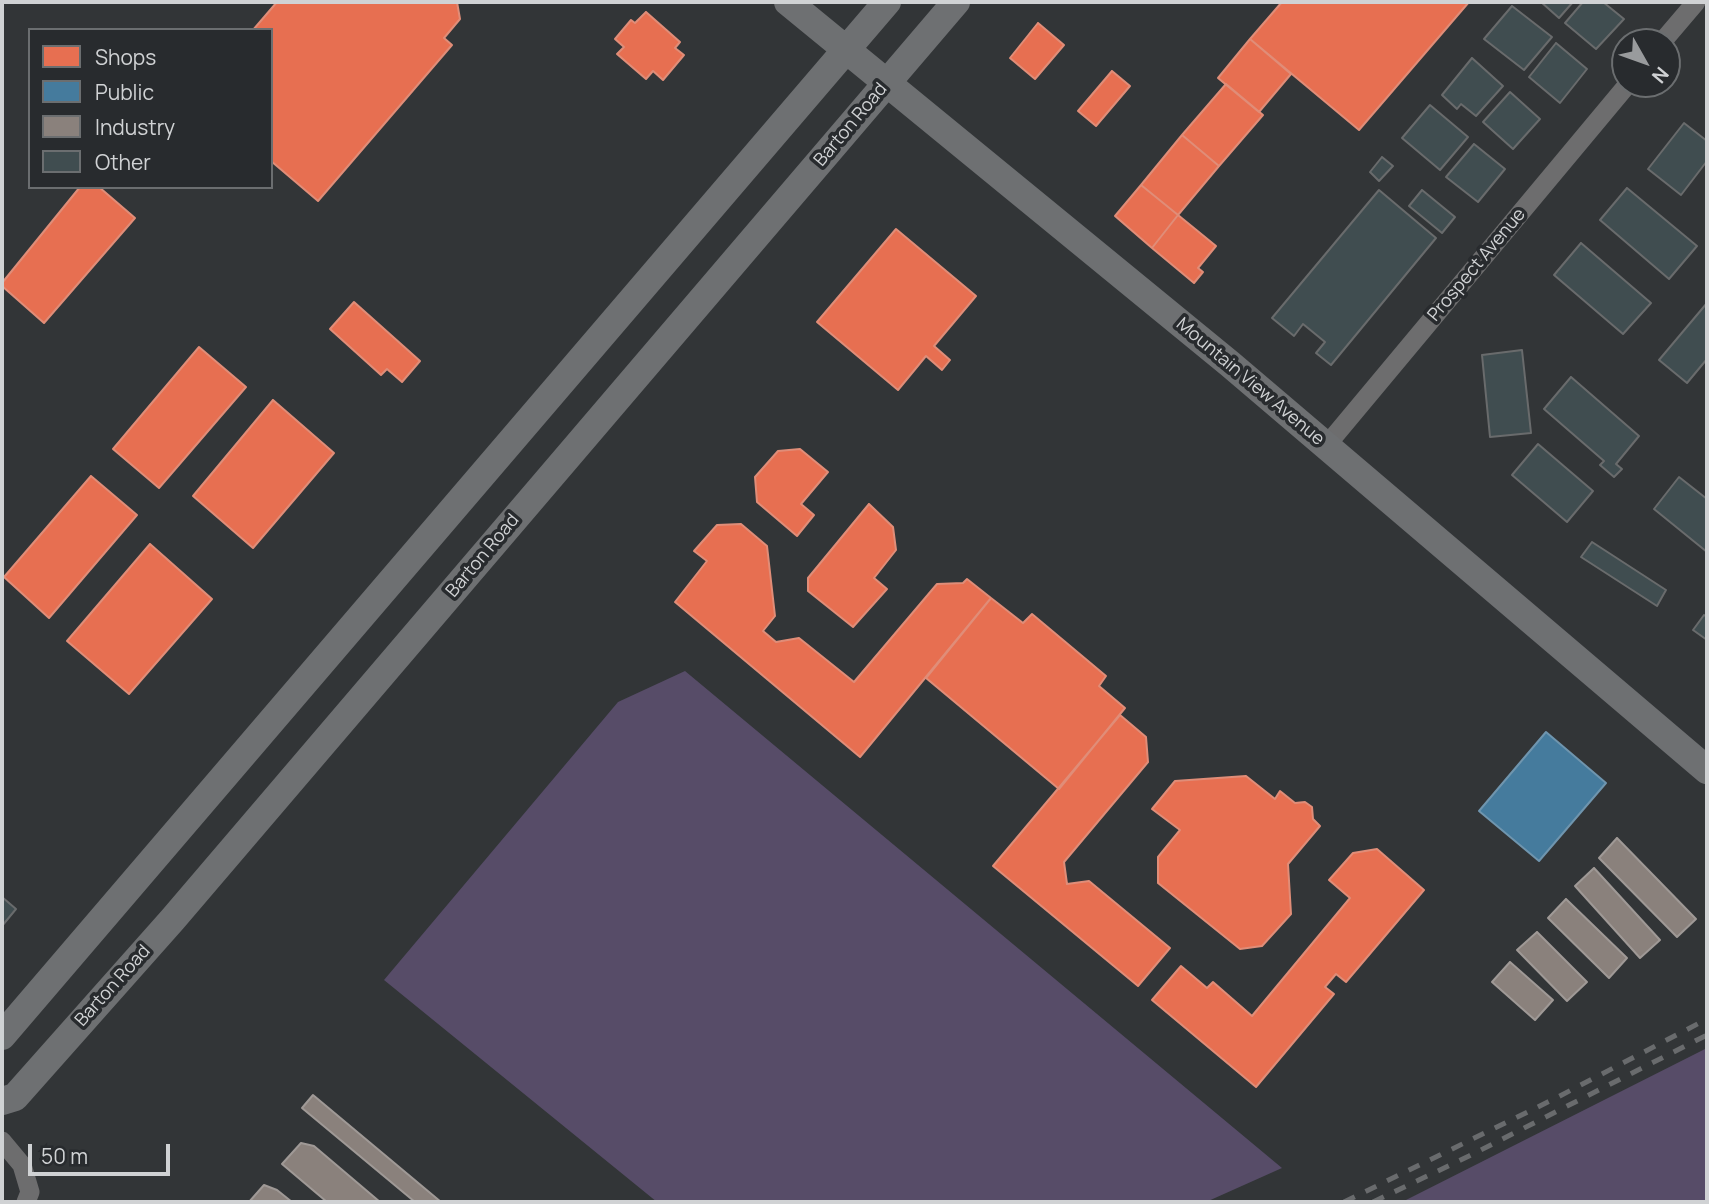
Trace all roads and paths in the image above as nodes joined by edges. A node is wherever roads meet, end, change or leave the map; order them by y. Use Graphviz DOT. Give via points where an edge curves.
graph roads {
  1 [pos="788,2"];
  2 [pos="887,2"];
  3 [pos="956,2"];
  4 [pos="1696,2"];
  5 [pos="1674,28"];
  6 [pos="846,50"];
  7 [pos="888,82"];
  8 [pos="1616,98"];
  9 [pos="1326,446"];
  10 [pos="1707,770"];
  11 [pos="2,1036"];
  12 [pos="2,1101"];
  13 [pos="2,1141"];
  14 [pos="26,1202"];
  1 -- 6 [label="main road, Mountain View Avenue"];
  2 -- 6 [label="main road"];
  3 -- 7 [label="main road, Barton Road"];
  4 -- 5 [label="street"];
  6 -- 7 [label="main road, Mountain View Avenue"];
  6 -- 11 [label="main road"];
  7 -- 9 [label="main road, Mountain View Avenue"];
  7 -- 12 [label="main road, Barton Road" via="173,919 15,1097"];
  8 -- 9 [label="street, Prospect Avenue"];
  9 -- 10 [label="main road, Mountain View Avenue"];
  13 -- 14 [label="street" via="22,1164 30,1192"];
}
